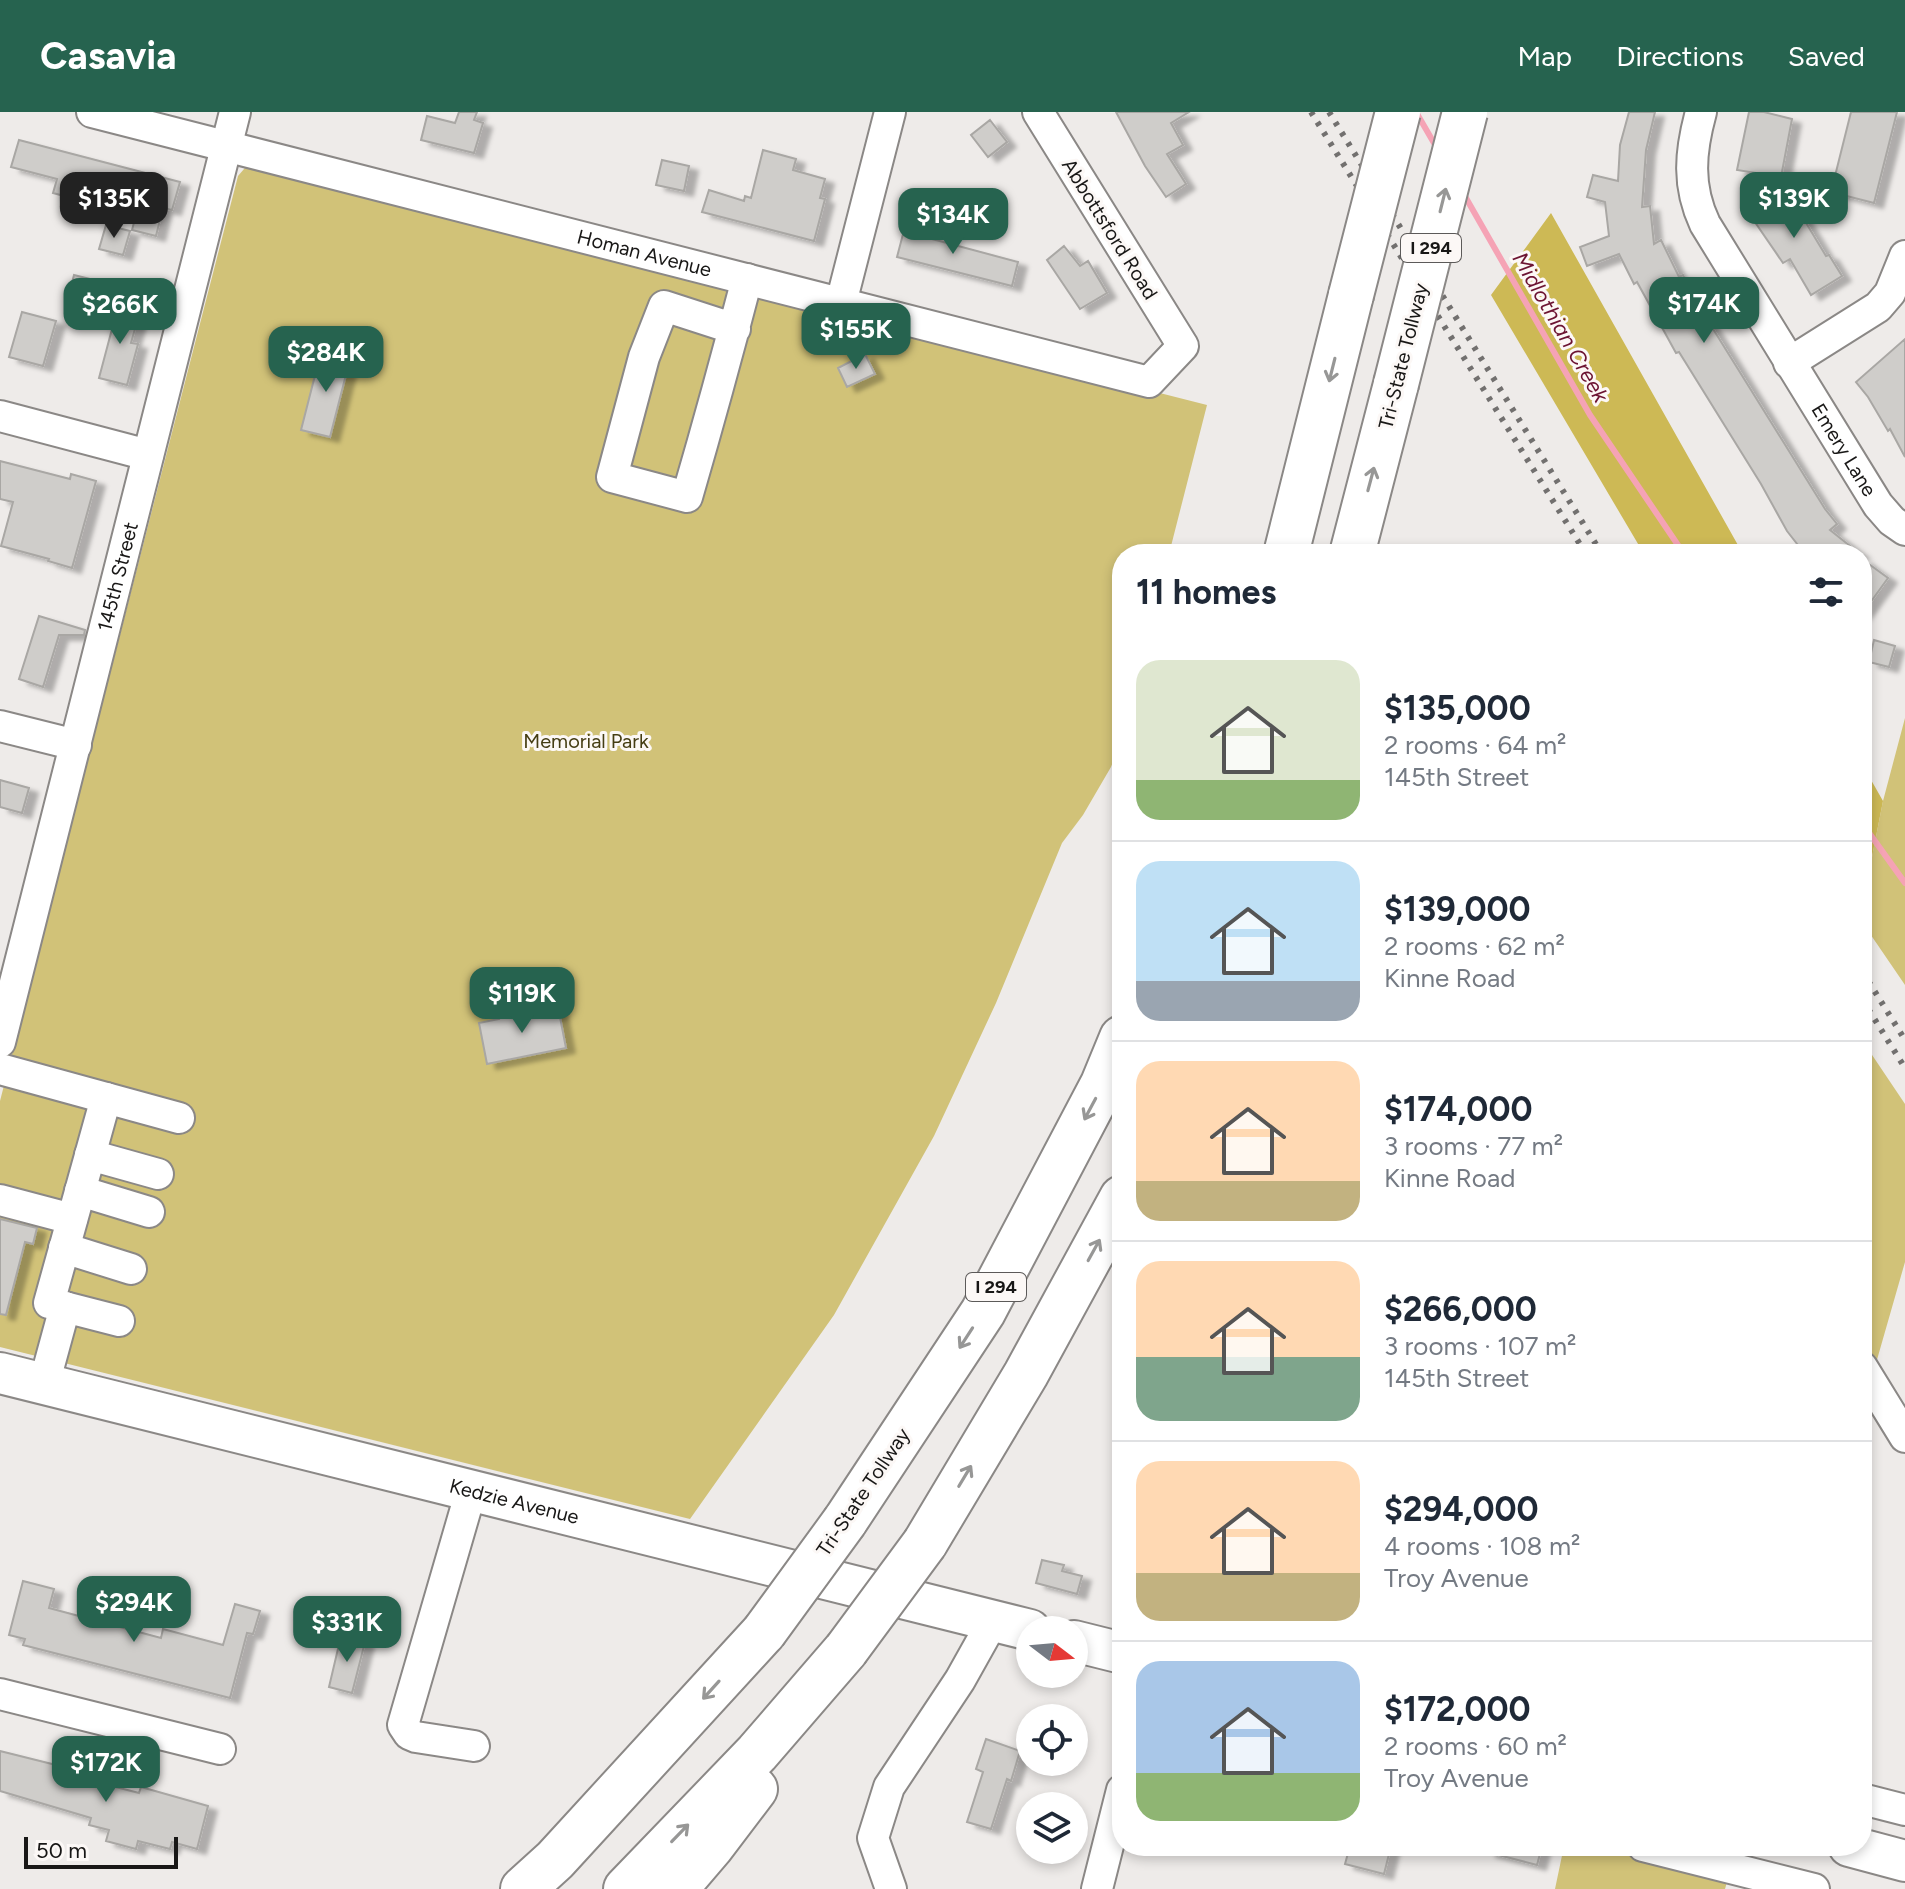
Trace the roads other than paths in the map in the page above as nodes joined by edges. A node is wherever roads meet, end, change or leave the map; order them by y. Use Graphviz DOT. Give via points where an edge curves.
graph roads {
  1 [pos="92,112"];
  2 [pos="235,112"];
  3 [pos="890,112"];
  4 [pos="1038,112"];
  5 [pos="1398,112"];
  6 [pos="1465,112"];
  7 [pos="1701,112"];
  8 [pos="227,147"];
  9 [pos="1905,256"];
  10 [pos="747,279"];
  11 [pos="841,303"];
  12 [pos="735,329"];
  13 [pos="1183,346"];
  14 [pos="1789,363"];
  15 [pos="0,416"];
  16 [pos="148,455"];
  17 [pos="1905,530"];
  18 [pos="1289,544"];
  19 [pos="1355,544"];
  20 [pos="0,726"];
  21 [pos="76,745"];
  22 [pos="0,1042"];
  23 [pos="1112,1062"];
  24 [pos="0,1069"];
  25 [pos="106,1098"];
  26 [pos="179,1118"];
  27 [pos="90,1155"];
  28 [pos="158,1174"];
  29 [pos="0,1200"];
  30 [pos="76,1205"];
  31 [pos="149,1212"];
  32 [pos="1112,1216"];
  33 [pos="64,1248"];
  34 [pos="131,1269"];
  35 [pos="65,1307"];
  36 [pos="119,1321"];
  37 [pos="0,1373"];
  38 [pos="1872,1383"];
  39 [pos="44,1384"];
  40 [pos="1905,1437"];
  41 [pos="471,1491"];
  42 [pos="1012,1626"];
  43 [pos="1088,1644"];
  44 [pos="846,1650"];
  45 [pos="1112,1650"];
  46 [pos="0,1694"];
  47 [pos="474,1746"];
  48 [pos="220,1749"];
  49 [pos="1872,1802"];
  50 [pos="1905,1810"];
  51 [pos="1112,1830"];
  52 [pos="1872,1852"];
  53 [pos="1683,1856"];
  54 [pos="555,1860"];
  55 [pos="1905,1861"];
  56 [pos="514,1889"];
  57 [pos="523,1889"];
  58 [pos="626,1889"];
  59 [pos="675,1889"];
  60 [pos="891,1889"];
  61 [pos="1097,1889"];
  62 [pos="1814,1889"];
  1 -- 8 [label="street, Homan Avenue"];
  2 -- 8 [label="street, 145th Street"];
  3 -- 11 [label="street"];
  4 -- 13 [label="street, Abbottsford Road"];
  5 -- 18 [label="highway, one-way, bridge"];
  19 -- 6 [label="highway, Tri-State Tollway / I 294, one-way, bridge"];
  7 -- 14 [label="street, Emery Lane" via="1691,163 1697,208"];
  8 -- 10 [label="street, Homan Avenue"];
  8 -- 16 [label="street, 145th Street"];
  9 -- 14 [label="street" via="1890,293 1878,307"];
  10 -- 11 [label="street, Homan Avenue"];
  10 -- 12 [label="street"];
  11 -- 13 [label="street, Homan Avenue" via="1149,382"];
  12 -- 12 [label="street" via="687,497 612,477 644,357 664,306"];
  14 -- 17 [label="street, Emery Lane" via="1878,505"];
  15 -- 16 [label="street"];
  16 -- 21 [label="street, 145th Street"];
  20 -- 21 [label="street"];
  21 -- 22 [label="street, 145th Street"];
  23 -- 54 [label="highway, Tri-State Tollway / I 294, one-way, bridge" via="983,1312 845,1521 764,1632"];
  24 -- 25 [label="street"];
  25 -- 26 [label="street"];
  25 -- 27 [label="street"];
  27 -- 28 [label="street"];
  27 -- 30 [label="street"];
  29 -- 30 [label="street"];
  30 -- 31 [label="street"];
  30 -- 33 [label="street"];
  44 -- 32 [label="highway, one-way, bridge" via="925,1543"];
  33 -- 34 [label="street"];
  33 -- 35 [label="street" via="49,1303"];
  35 -- 36 [label="street"];
  35 -- 39 [label="street"];
  37 -- 39 [label="main road, Kedzie Avenue"];
  38 -- 40 [label="street"];
  39 -- 41 [label="main road, Kedzie Avenue"];
  41 -- 42 [label="main road, Kedzie Avenue"];
  41 -- 47 [label="street" via="403,1725 416,1737"];
  42 -- 60 [label="street" via="960,1680 889,1787 873,1838"];
  43 -- 45 [label="main road"];
  58 -- 44 [label="highway, one-way" via="757,1753"];
  44 -- 59 [label="highway" via="748,1800"];
  46 -- 48 [label="street"];
  49 -- 50 [label="street"];
  51 -- 61 [label="street"];
  52 -- 55 [label="main road"];
  53 -- 62 [label="street"];
  54 -- 56 [label="highway"];
  54 -- 57 [label="highway, Tri-State Tollway / I 294"];
}
